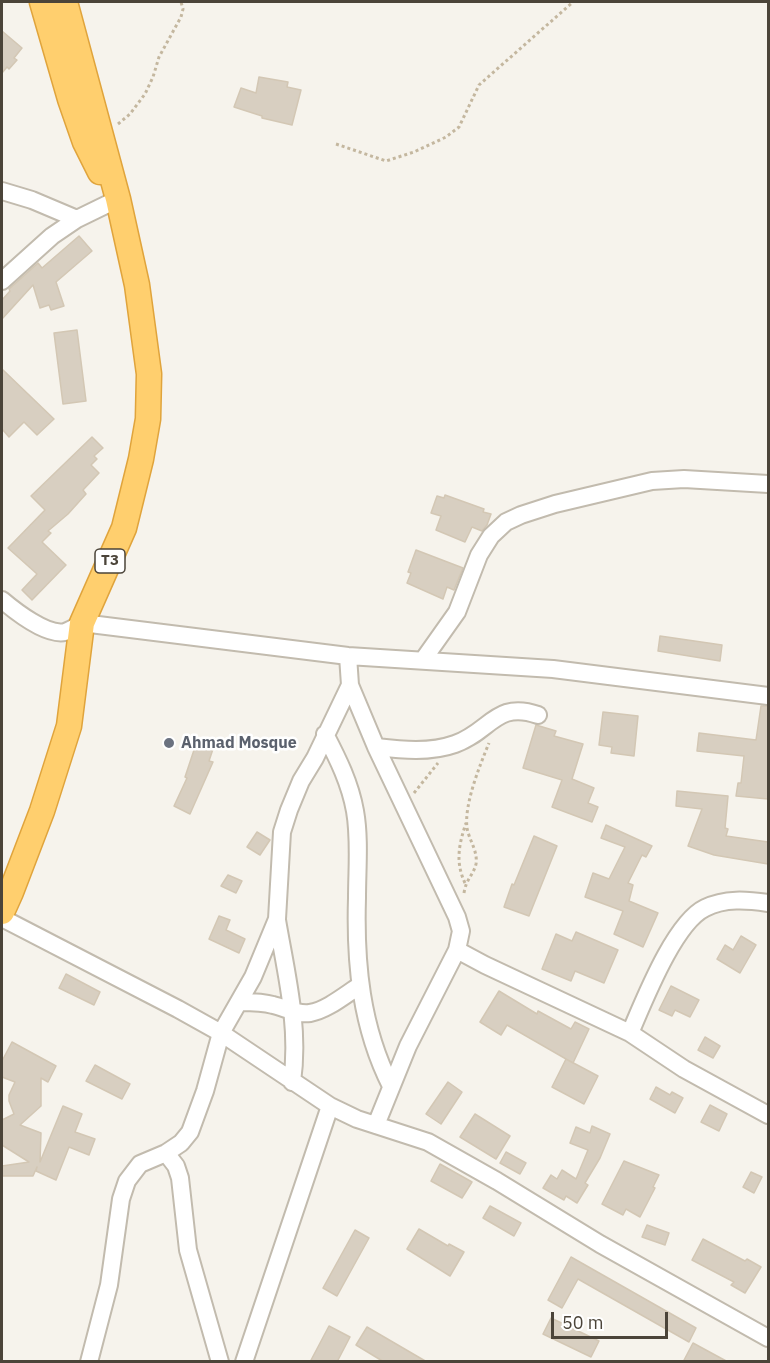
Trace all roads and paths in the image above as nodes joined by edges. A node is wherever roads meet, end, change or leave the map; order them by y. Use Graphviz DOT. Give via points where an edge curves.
graph roads {
  1 [pos="42,2"];
  2 [pos="65,2"];
  3 [pos="181,2"];
  4 [pos="573,2"];
  5 [pos="102,139"];
  6 [pos="336,144"];
  7 [pos="2,191"];
  8 [pos="118,199"];
  9 [pos="77,219"];
  10 [pos="2,281"];
  11 [pos="768,484"];
  12 [pos="2,600"];
  13 [pos="82,623"];
  14 [pos="348,656"];
  15 [pos="423,660"];
  16 [pos="350,685"];
  17 [pos="768,696"];
  18 [pos="538,716"];
  19 [pos="492,721"];
  20 [pos="325,734"];
  21 [pos="448,746"];
  22 [pos="376,747"];
  23 [pos="403,804"];
  24 [pos="467,818"];
  25 [pos="465,885"];
  26 [pos="465,901"];
  27 [pos="768,903"];
  28 [pos="2,912"];
  29 [pos="2,918"];
  30 [pos="277,919"];
  31 [pos="457,950"];
  32 [pos="359,986"];
  33 [pos="240,1002"];
  34 [pos="292,1011"];
  35 [pos="221,1033"];
  36 [pos="630,1033"];
  37 [pos="292,1082"];
  38 [pos="392,1086"];
  39 [pos="330,1106"];
  40 [pos="768,1115"];
  41 [pos="376,1125"];
  42 [pos="166,1153"];
  43 [pos="768,1338"];
  44 [pos="89,1362"];
  45 [pos="220,1362"];
  46 [pos="244,1362"];
  1 -- 8 [label="highway, T3" via="85,142"];
  2 -- 5 [label="highway, T3"];
  3 -- 5 [label="path" via="182,17 159,57 145,94"];
  4 -- 6 [label="path" via="479,85 459,127 446,137 386,161"];
  5 -- 8 [label="highway, T3"];
  7 -- 9 [label="street"];
  8 -- 9 [label="street"];
  8 -- 13 [label="highway, T3" via="137,285 149,374 148,419 124,528"];
  9 -- 10 [label="street" via="51,236"];
  11 -- 15 [label="street" via="652,481 521,514 491,536 457,612"];
  12 -- 13 [label="street" via="48,629 63,632"];
  13 -- 14 [label="street"];
  13 -- 28 [label="highway, T3" via="69,726 36,829"];
  14 -- 15 [label="street"];
  14 -- 16 [label="street"];
  15 -- 17 [label="street" via="553,669"];
  16 -- 20 [label="street"];
  16 -- 22 [label="street"];
  18 -- 19 [label="street" via="510,711"];
  19 -- 21 [label="street" via="466,740"];
  19 -- 24 [label="path"];
  20 -- 30 [label="street" via="282,832"];
  20 -- 32 [label="street" via="346,775 355,812"];
  21 -- 22 [label="street" via="425,750"];
  21 -- 23 [label="path" via="436,767"];
  22 -- 23 [label="street"];
  23 -- 31 [label="street" via="457,917 461,931"];
  24 -- 25 [label="path" via="458,852"];
  24 -- 25 [label="path" via="476,862"];
  25 -- 26 [label="path"];
  27 -- 36 [label="street" via="720,902 693,916 669,951"];
  29 -- 35 [label="street"];
  30 -- 33 [label="street"];
  30 -- 34 [label="street"];
  31 -- 36 [label="street"];
  31 -- 38 [label="street" via="427,1005"];
  32 -- 34 [label="street" via="315,1012"];
  32 -- 38 [label="street" via="373,1045"];
  33 -- 34 [label="street"];
  33 -- 35 [label="street"];
  34 -- 37 [label="street" via="296,1056"];
  35 -- 37 [label="street"];
  35 -- 42 [label="street" via="190,1132"];
  36 -- 40 [label="street" via="684,1069"];
  37 -- 39 [label="street"];
  38 -- 41 [label="street"];
  39 -- 41 [label="street"];
  39 -- 46 [label="street"];
  41 -- 43 [label="street" via="428,1142"];
  42 -- 44 [label="street" via="140,1164 127,1181 109,1285"];
  42 -- 45 [label="street" via="180,1178 188,1250"];
}
